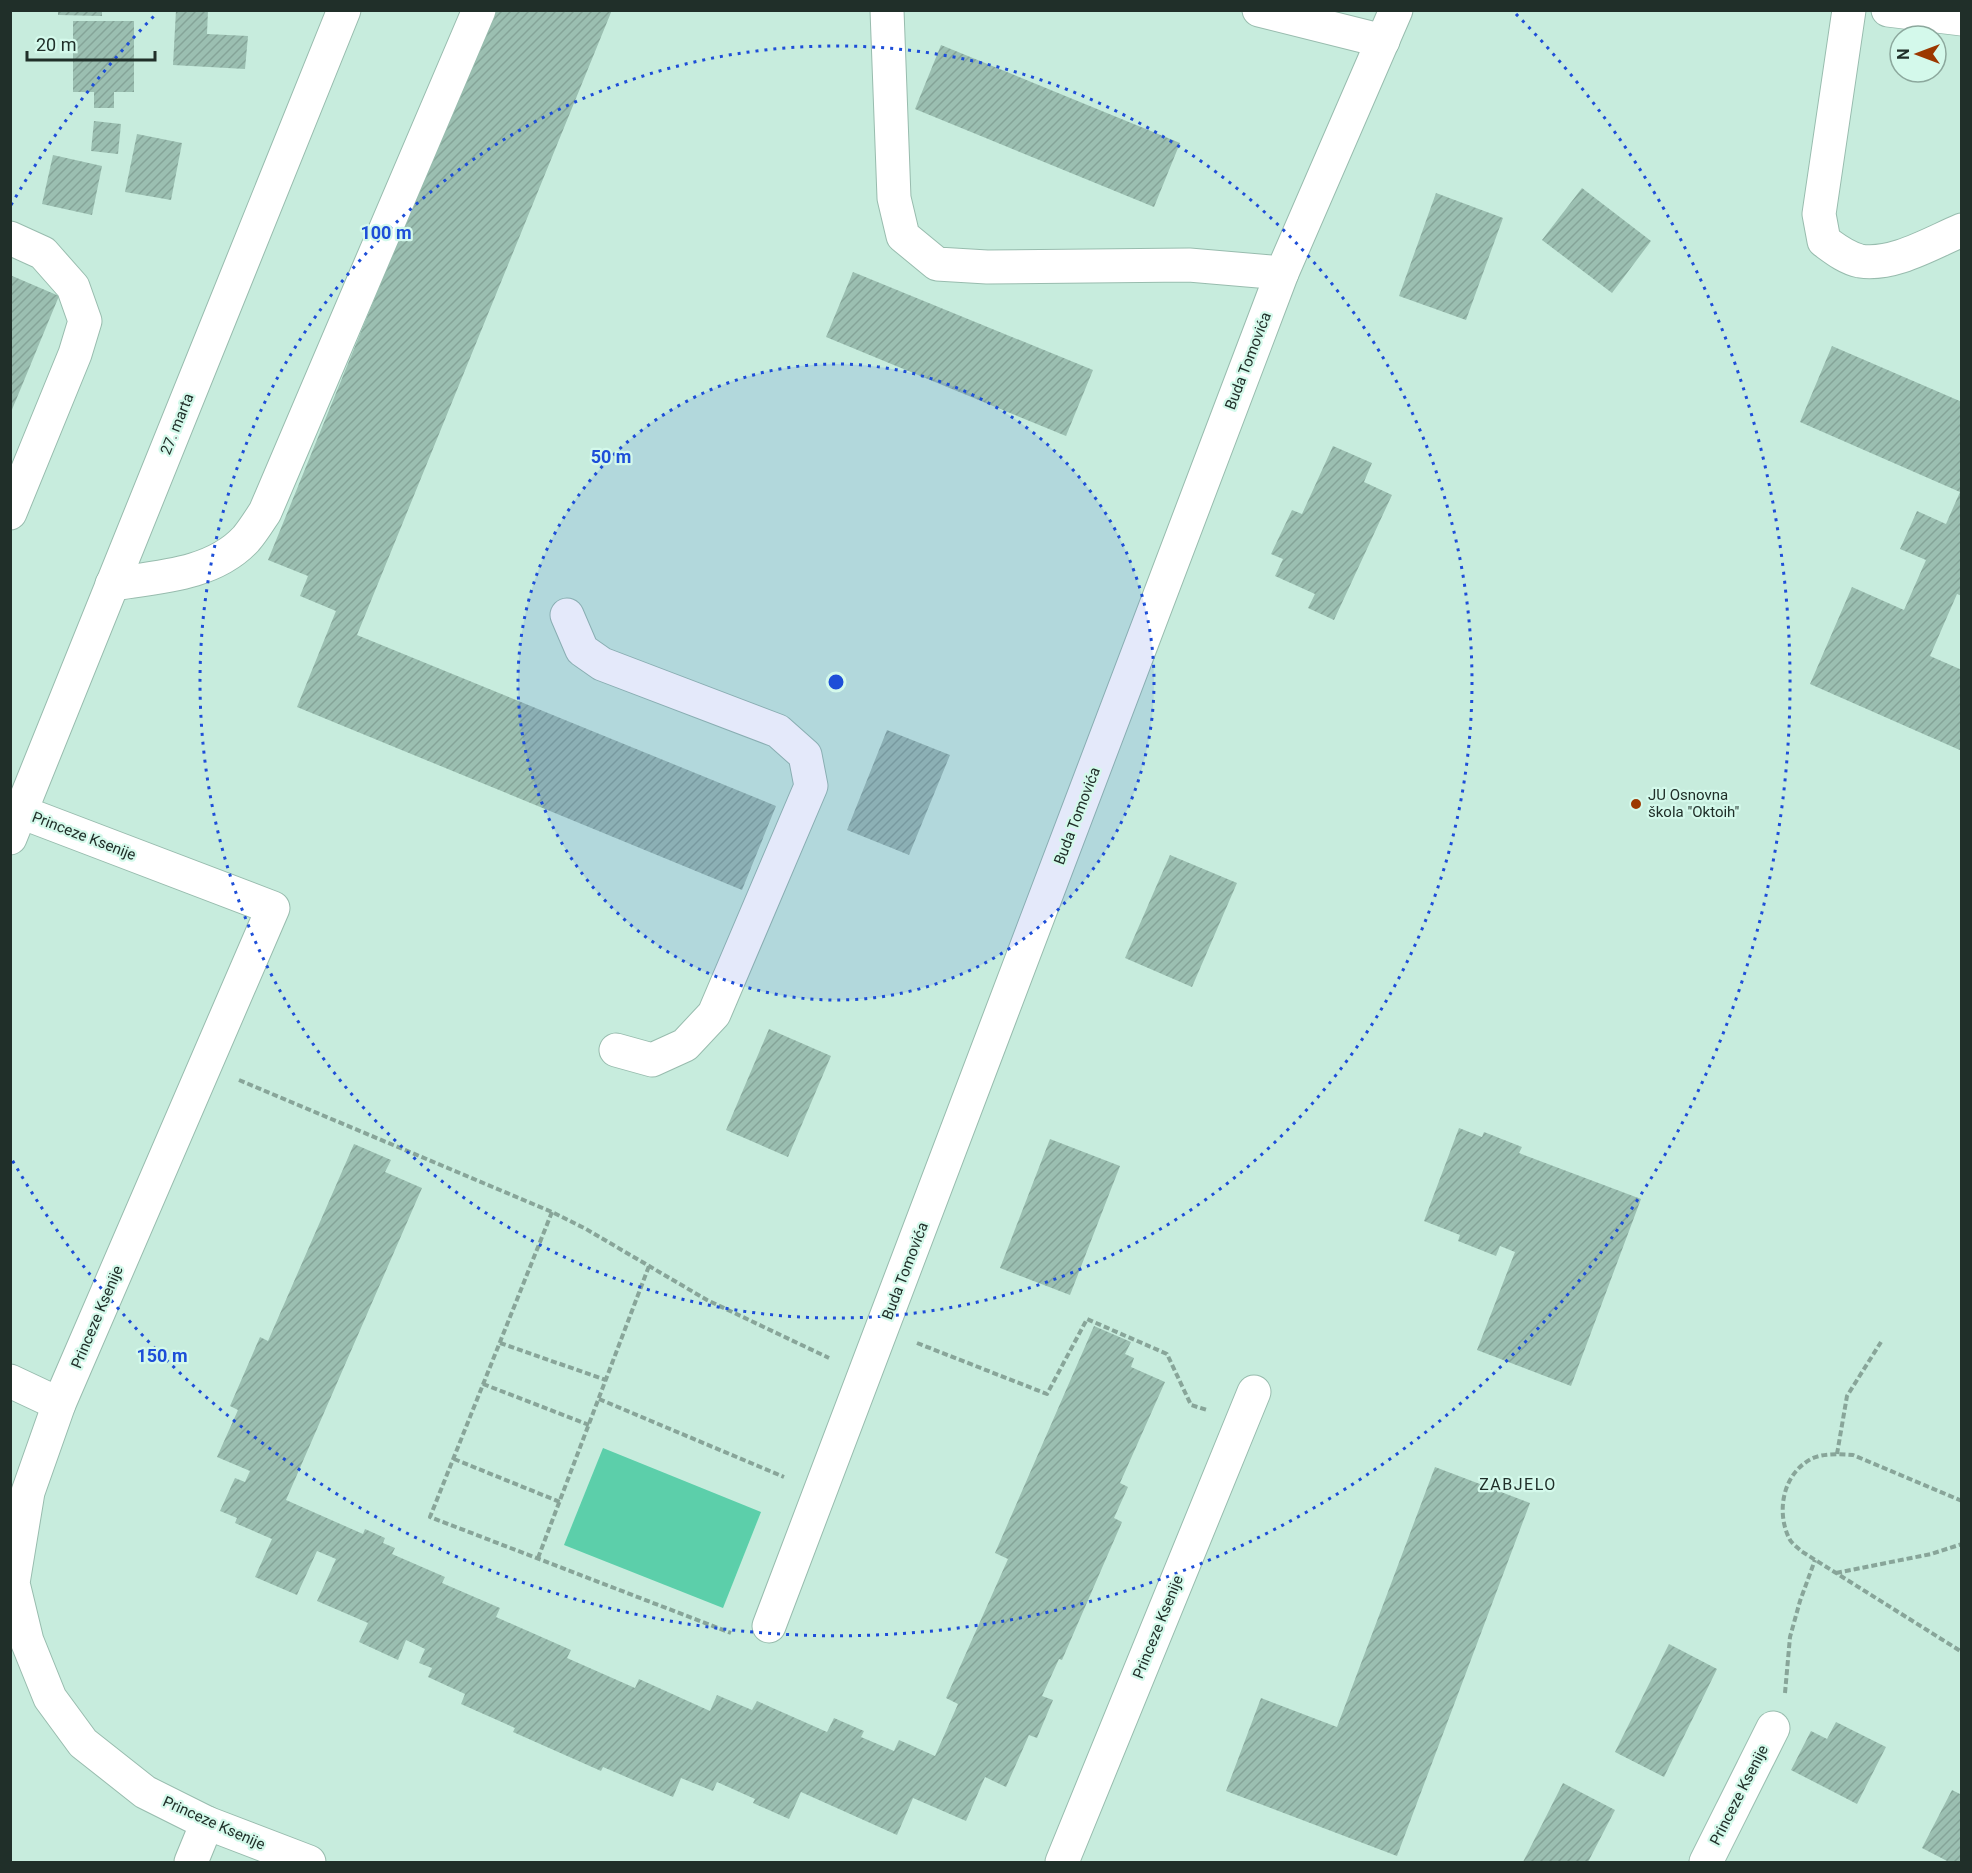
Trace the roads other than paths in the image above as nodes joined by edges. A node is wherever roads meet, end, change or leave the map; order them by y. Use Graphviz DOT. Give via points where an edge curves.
graph roads {
  1 [pos="344,10"];
  2 [pos="479,10"];
  3 [pos="887,10"];
  4 [pos="1259,10"];
  5 [pos="1396,10"];
  6 [pos="1849,10"];
  7 [pos="1888,10"];
  8 [pos="1962,19"];
  9 [pos="1383,41"];
  10 [pos="1962,230"];
  11 [pos="10,238"];
  12 [pos="1282,273"];
  13 [pos="10,513"];
  14 [pos="112,584"];
  15 [pos="567,615"];
  16 [pos="16,825"];
  17 [pos="616,1050"];
  18 [pos="10,1381"];
  19 [pos="59,1404"];
  20 [pos="1249,1406"];
  21 [pos="769,1626"];
  22 [pos="1773,1728"];
  23 [pos="207,1823"];
  24 [pos="191,1863"];
  25 [pos="309,1863"];
  26 [pos="1062,1863"];
  27 [pos="1706,1863"];
  1 -- 14 [label="street, 27. marta"];
  2 -- 14 [label="street" via="265,512 246,539 221,558 190,571"];
  3 -- 12 [label="street" via="894,198 903,236 937,264 1189,265"];
  4 -- 9 [label="street"];
  5 -- 9 [label="street, Buda Tomovića"];
  6 -- 10 [label="street" via="1819,214 1824,241 1840,254 1860,261 1882,260"];
  7 -- 8 [label="street"];
  9 -- 12 [label="street, Buda Tomovića"];
  11 -- 13 [label="street" via="43,253 73,287 84,321 75,354"];
  12 -- 21 [label="street, Buda Tomovića"];
  14 -- 16 [label="street, 27. marta"];
  15 -- 17 [label="street" via="582,650 602,664 778,731 805,755 811,786 714,1014 685,1045 652,1060"];
  16 -- 19 [label="street, Princeze Ksenije" via="273,908"];
  18 -- 19 [label="street"];
  19 -- 23 [label="street, Princeze Ksenije" via="28,1492 13,1583 27,1641 50,1698 83,1743 145,1792"];
  20 -- 26 [label="street, Princeze Ksenije"];
  22 -- 27 [label="street, Princeze Ksenije"];
  23 -- 24 [label="street"];
  23 -- 25 [label="street, Princeze Ksenije"];
}
